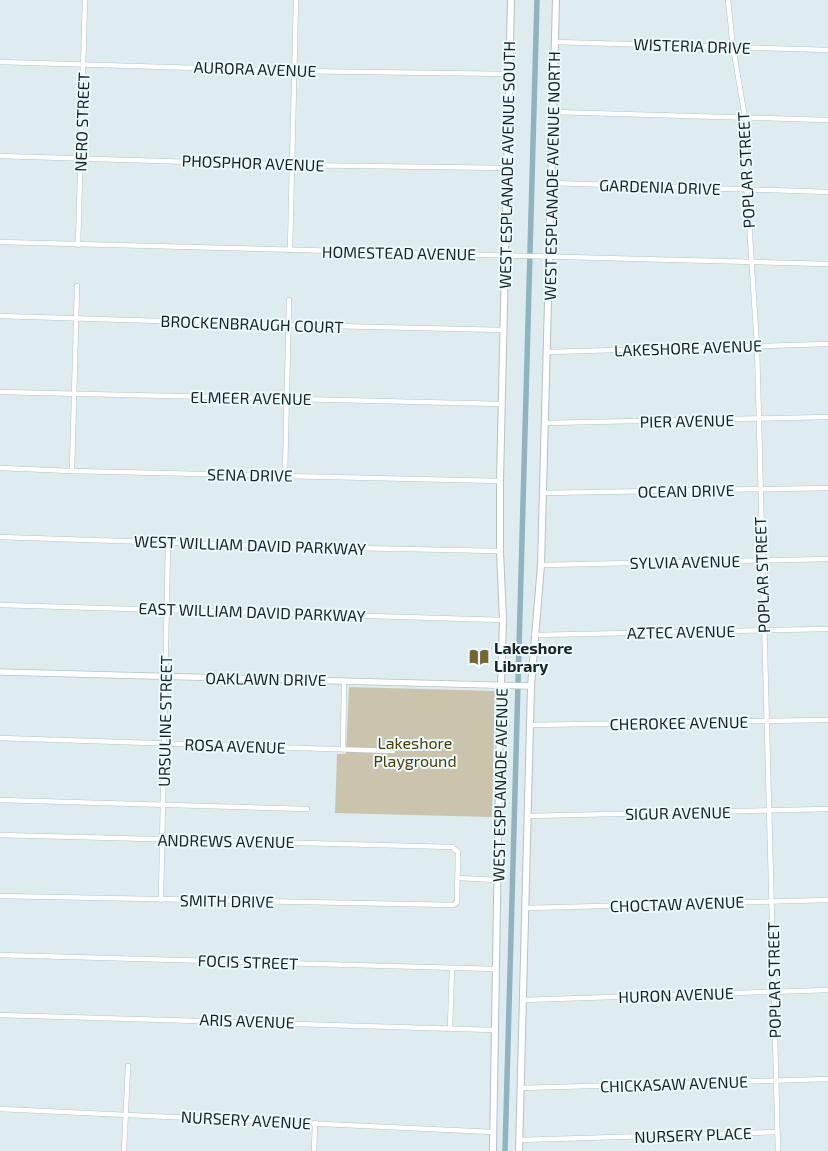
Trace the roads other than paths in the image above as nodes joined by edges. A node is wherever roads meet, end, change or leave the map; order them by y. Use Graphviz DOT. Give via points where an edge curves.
graph roads {
  1 [pos="85,0"];
  2 [pos="296,0"];
  3 [pos="511,0"];
  4 [pos="556,0"];
  5 [pos="728,0"];
  6 [pos="556,42"];
  7 [pos="733,47"];
  8 [pos="828,50"];
  9 [pos="0,62"];
  10 [pos="83,64"];
  11 [pos="295,71"];
  12 [pos="509,74"];
  13 [pos="554,112"];
  14 [pos="745,118"];
  15 [pos="828,120"];
  16 [pos="0,156"];
  17 [pos="80,158"];
  18 [pos="292,165"];
  19 [pos="507,168"];
  20 [pos="552,183"];
  21 [pos="747,190"];
  22 [pos="828,192"];
  23 [pos="0,242"];
  24 [pos="78,244"];
  25 [pos="290,250"];
  26 [pos="506,255"];
  27 [pos="550,257"];
  28 [pos="752,263"];
  29 [pos="828,264"];
  30 [pos="77,286"];
  31 [pos="289,300"];
  32 [pos="0,316"];
  33 [pos="76,318"];
  34 [pos="289,325"];
  35 [pos="504,330"];
  36 [pos="828,344"];
  37 [pos="756,346"];
  38 [pos="547,352"];
  39 [pos="0,392"];
  40 [pos="73,394"];
  41 [pos="287,399"];
  42 [pos="502,404"];
  43 [pos="828,417"];
  44 [pos="758,419"];
  45 [pos="545,423"];
  46 [pos="0,468"];
  47 [pos="72,471"];
  48 [pos="285,476"];
  49 [pos="500,481"];
  50 [pos="828,488"];
  51 [pos="760,490"];
  52 [pos="543,493"];
  53 [pos="0,537"];
  54 [pos="168,543"];
  55 [pos="500,551"];
  56 [pos="828,559"];
  57 [pos="762,561"];
  58 [pos="541,565"];
  59 [pos="0,605"];
  60 [pos="167,610"];
  61 [pos="503,620"];
  62 [pos="828,629"];
  63 [pos="764,630"];
  64 [pos="534,635"];
  65 [pos="0,672"];
  66 [pos="166,677"];
  67 [pos="344,681"];
  68 [pos="505,686"];
  69 [pos="528,686"];
  70 [pos="828,720"];
  71 [pos="767,722"];
  72 [pos="530,726"];
  73 [pos="0,738"];
  74 [pos="165,743"];
  75 [pos="343,749"];
  76 [pos="393,751"];
  77 [pos="0,800"];
  78 [pos="163,804"];
  79 [pos="307,809"];
  80 [pos="828,809"];
  81 [pos="770,811"];
  82 [pos="528,816"];
  83 [pos="0,835"];
  84 [pos="162,839"];
  85 [pos="459,878"];
  86 [pos="498,880"];
  87 [pos="0,896"];
  88 [pos="161,900"];
  89 [pos="828,900"];
  90 [pos="772,902"];
  91 [pos="526,908"];
  92 [pos="0,955"];
  93 [pos="452,968"];
  94 [pos="496,969"];
  95 [pos="828,990"];
  96 [pos="775,992"];
  97 [pos="523,1000"];
  98 [pos="0,1015"];
  99 [pos="450,1028"];
  100 [pos="494,1030"];
  101 [pos="128,1066"];
  102 [pos="828,1079"];
  103 [pos="776,1080"];
  104 [pos="521,1088"];
  105 [pos="0,1109"];
  106 [pos="126,1115"];
  107 [pos="315,1124"];
  108 [pos="493,1132"];
  109 [pos="778,1132"];
  110 [pos="519,1140"];
  111 [pos="124,1151"];
  112 [pos="314,1151"];
  113 [pos="493,1151"];
  114 [pos="519,1151"];
  115 [pos="778,1151"];
  1 -- 10 [label="street, NERO STREET"];
  2 -- 11 [label="street"];
  3 -- 12 [label="main road, WEST ESPLANADE AVENUE SOUTH"];
  4 -- 6 [label="main road, WEST ESPLANADE AVENUE NORTH"];
  5 -- 7 [label="street, POPLAR STREET"];
  6 -- 7 [label="street, WISTERIA DRIVE"];
  6 -- 13 [label="main road, WEST ESPLANADE AVENUE NORTH"];
  7 -- 8 [label="street, WISTERIA DRIVE"];
  7 -- 14 [label="street, POPLAR STREET"];
  9 -- 10 [label="street, AURORA AVENUE"];
  10 -- 11 [label="street, AURORA AVENUE"];
  10 -- 17 [label="street, NERO STREET"];
  11 -- 12 [label="street, AURORA AVENUE"];
  11 -- 18 [label="street"];
  12 -- 19 [label="main road, WEST ESPLANADE AVENUE SOUTH"];
  13 -- 14 [label="street"];
  13 -- 20 [label="main road, WEST ESPLANADE AVENUE NORTH"];
  14 -- 15 [label="street"];
  14 -- 21 [label="street, POPLAR STREET"];
  16 -- 17 [label="street, PHOSPHOR AVENUE"];
  17 -- 18 [label="street, PHOSPHOR AVENUE"];
  17 -- 24 [label="street, NERO STREET"];
  18 -- 19 [label="street, PHOSPHOR AVENUE"];
  18 -- 25 [label="street"];
  19 -- 26 [label="main road, WEST ESPLANADE AVENUE SOUTH"];
  20 -- 21 [label="street, GARDENIA DRIVE"];
  20 -- 27 [label="main road, WEST ESPLANADE AVENUE NORTH"];
  21 -- 22 [label="street, GARDENIA DRIVE"];
  21 -- 28 [label="street, POPLAR STREET"];
  23 -- 24 [label="street, HOMESTEAD AVENUE"];
  24 -- 25 [label="street, HOMESTEAD AVENUE"];
  25 -- 26 [label="street, HOMESTEAD AVENUE"];
  26 -- 27 [label="street, HOMESTEAD AVENUE"];
  26 -- 35 [label="main road, WEST ESPLANADE AVENUE SOUTH"];
  27 -- 28 [label="street, HOMESTEAD AVENUE"];
  27 -- 38 [label="main road, WEST ESPLANADE AVENUE NORTH"];
  28 -- 29 [label="street, HOMESTEAD AVENUE"];
  28 -- 37 [label="street, POPLAR STREET"];
  30 -- 33 [label="street"];
  31 -- 34 [label="street"];
  32 -- 33 [label="street, BROCKENBRAUGH COURT"];
  33 -- 34 [label="street, BROCKENBRAUGH COURT"];
  33 -- 40 [label="street"];
  34 -- 35 [label="street, BROCKENBRAUGH COURT"];
  34 -- 41 [label="street"];
  35 -- 42 [label="main road, WEST ESPLANADE AVENUE"];
  36 -- 37 [label="street, LAKESHORE AVENUE"];
  37 -- 38 [label="street, LAKESHORE AVENUE"];
  37 -- 44 [label="street, POPLAR STREET"];
  38 -- 45 [label="main road, WEST ESPLANADE AVENUE"];
  39 -- 40 [label="street, ELMEER AVENUE"];
  40 -- 41 [label="street, ELMEER AVENUE"];
  40 -- 47 [label="street"];
  41 -- 42 [label="street, ELMEER AVENUE"];
  41 -- 48 [label="street"];
  42 -- 49 [label="main road, WEST ESPLANADE AVENUE"];
  43 -- 44 [label="street, PIER AVENUE"];
  44 -- 45 [label="street, PIER AVENUE"];
  44 -- 51 [label="street, POPLAR STREET"];
  45 -- 52 [label="main road, WEST ESPLANADE AVENUE"];
  46 -- 47 [label="street, SENA DRIVE"];
  47 -- 48 [label="street, SENA DRIVE"];
  48 -- 49 [label="street, SENA DRIVE"];
  49 -- 55 [label="main road, WEST ESPLANADE AVENUE"];
  50 -- 51 [label="street, OCEAN DRIVE"];
  51 -- 52 [label="street, OCEAN DRIVE"];
  51 -- 57 [label="street, POPLAR STREET"];
  52 -- 58 [label="main road, WEST ESPLANADE AVENUE"];
  53 -- 54 [label="street, WEST WILLIAM DAVID PARKWAY"];
  54 -- 55 [label="street, WEST WILLIAM DAVID PARKWAY"];
  54 -- 60 [label="street, URSULINE STREET"];
  55 -- 61 [label="main road, WEST ESPLANADE AVENUE"];
  56 -- 57 [label="street, SYLVIA AVENUE"];
  57 -- 58 [label="street, SYLVIA AVENUE"];
  57 -- 63 [label="street, POPLAR STREET"];
  58 -- 64 [label="main road, WEST ESPLANADE AVENUE"];
  59 -- 60 [label="street, EAST WILLIAM DAVID PARKWAY"];
  60 -- 61 [label="street, EAST WILLIAM DAVID PARKWAY"];
  60 -- 66 [label="street, URSULINE STREET"];
  61 -- 68 [label="main road, WEST ESPLANADE AVENUE"];
  62 -- 63 [label="street, AZTEC AVENUE"];
  63 -- 64 [label="street, AZTEC AVENUE"];
  63 -- 71 [label="street, POPLAR STREET"];
  64 -- 69 [label="main road, WEST ESPLANADE AVENUE"];
  65 -- 66 [label="street, OAKLAWN DRIVE"];
  66 -- 67 [label="street, OAKLAWN DRIVE"];
  66 -- 74 [label="street, URSULINE STREET"];
  67 -- 68 [label="street, OAKLAWN DRIVE"];
  67 -- 75 [label="street"];
  68 -- 69 [label="street, OAKLAWN DRIVE"];
  68 -- 86 [label="main road, WEST ESPLANADE AVENUE"];
  69 -- 72 [label="main road, WEST ESPLANADE AVENUE"];
  70 -- 71 [label="street, CHEROKEE AVENUE"];
  71 -- 72 [label="street, CHEROKEE AVENUE"];
  71 -- 81 [label="street, POPLAR STREET"];
  72 -- 82 [label="main road, WEST ESPLANADE AVENUE"];
  73 -- 74 [label="street, ROSA AVENUE"];
  74 -- 75 [label="street, ROSA AVENUE"];
  74 -- 78 [label="street, URSULINE STREET"];
  75 -- 76 [label="street, ROSA AVENUE"];
  77 -- 78 [label="street"];
  78 -- 79 [label="street"];
  78 -- 84 [label="street, URSULINE STREET"];
  80 -- 81 [label="street, SIGUR AVENUE"];
  81 -- 82 [label="street, SIGUR AVENUE"];
  81 -- 90 [label="street, POPLAR STREET"];
  82 -- 91 [label="main road, WEST ESPLANADE AVENUE"];
  83 -- 84 [label="street, ANDREWS AVENUE"];
  84 -- 85 [label="street, ANDREWS AVENUE" via="452,847 458,852"];
  84 -- 88 [label="street, URSULINE STREET"];
  85 -- 86 [label="street"];
  85 -- 88 [label="street, SMITH DRIVE" via="454,905"];
  86 -- 94 [label="main road, WEST ESPLANADE AVENUE"];
  87 -- 88 [label="street, SMITH DRIVE"];
  89 -- 90 [label="street, CHOCTAW AVENUE"];
  90 -- 91 [label="street, CHOCTAW AVENUE"];
  90 -- 96 [label="street, POPLAR STREET"];
  91 -- 97 [label="main road, WEST ESPLANADE AVENUE"];
  92 -- 93 [label="street, FOCIS STREET"];
  93 -- 94 [label="street, FOCIS STREET"];
  93 -- 99 [label="street"];
  94 -- 100 [label="main road, WEST ESPLANADE AVENUE"];
  95 -- 96 [label="street, HURON AVENUE"];
  96 -- 97 [label="street, HURON AVENUE"];
  96 -- 103 [label="street, POPLAR STREET"];
  97 -- 104 [label="main road, WEST ESPLANADE AVENUE"];
  98 -- 99 [label="street, ARIS AVENUE"];
  99 -- 100 [label="street, ARIS AVENUE"];
  100 -- 108 [label="main road, WEST ESPLANADE AVENUE"];
  101 -- 106 [label="street"];
  102 -- 103 [label="street, CHICKASAW AVENUE"];
  103 -- 104 [label="street, CHICKASAW AVENUE"];
  103 -- 109 [label="street, POPLAR STREET"];
  104 -- 110 [label="main road, WEST ESPLANADE AVENUE"];
  105 -- 106 [label="street, NURSERY AVENUE"];
  106 -- 107 [label="street, NURSERY AVENUE"];
  106 -- 111 [label="street"];
  107 -- 108 [label="street, NURSERY AVENUE"];
  107 -- 112 [label="street"];
  108 -- 113 [label="main road, WEST ESPLANADE AVENUE"];
  109 -- 110 [label="street, NURSERY PLACE"];
  109 -- 115 [label="street, POPLAR STREET"];
  110 -- 114 [label="main road, WEST ESPLANADE AVENUE"];
}
